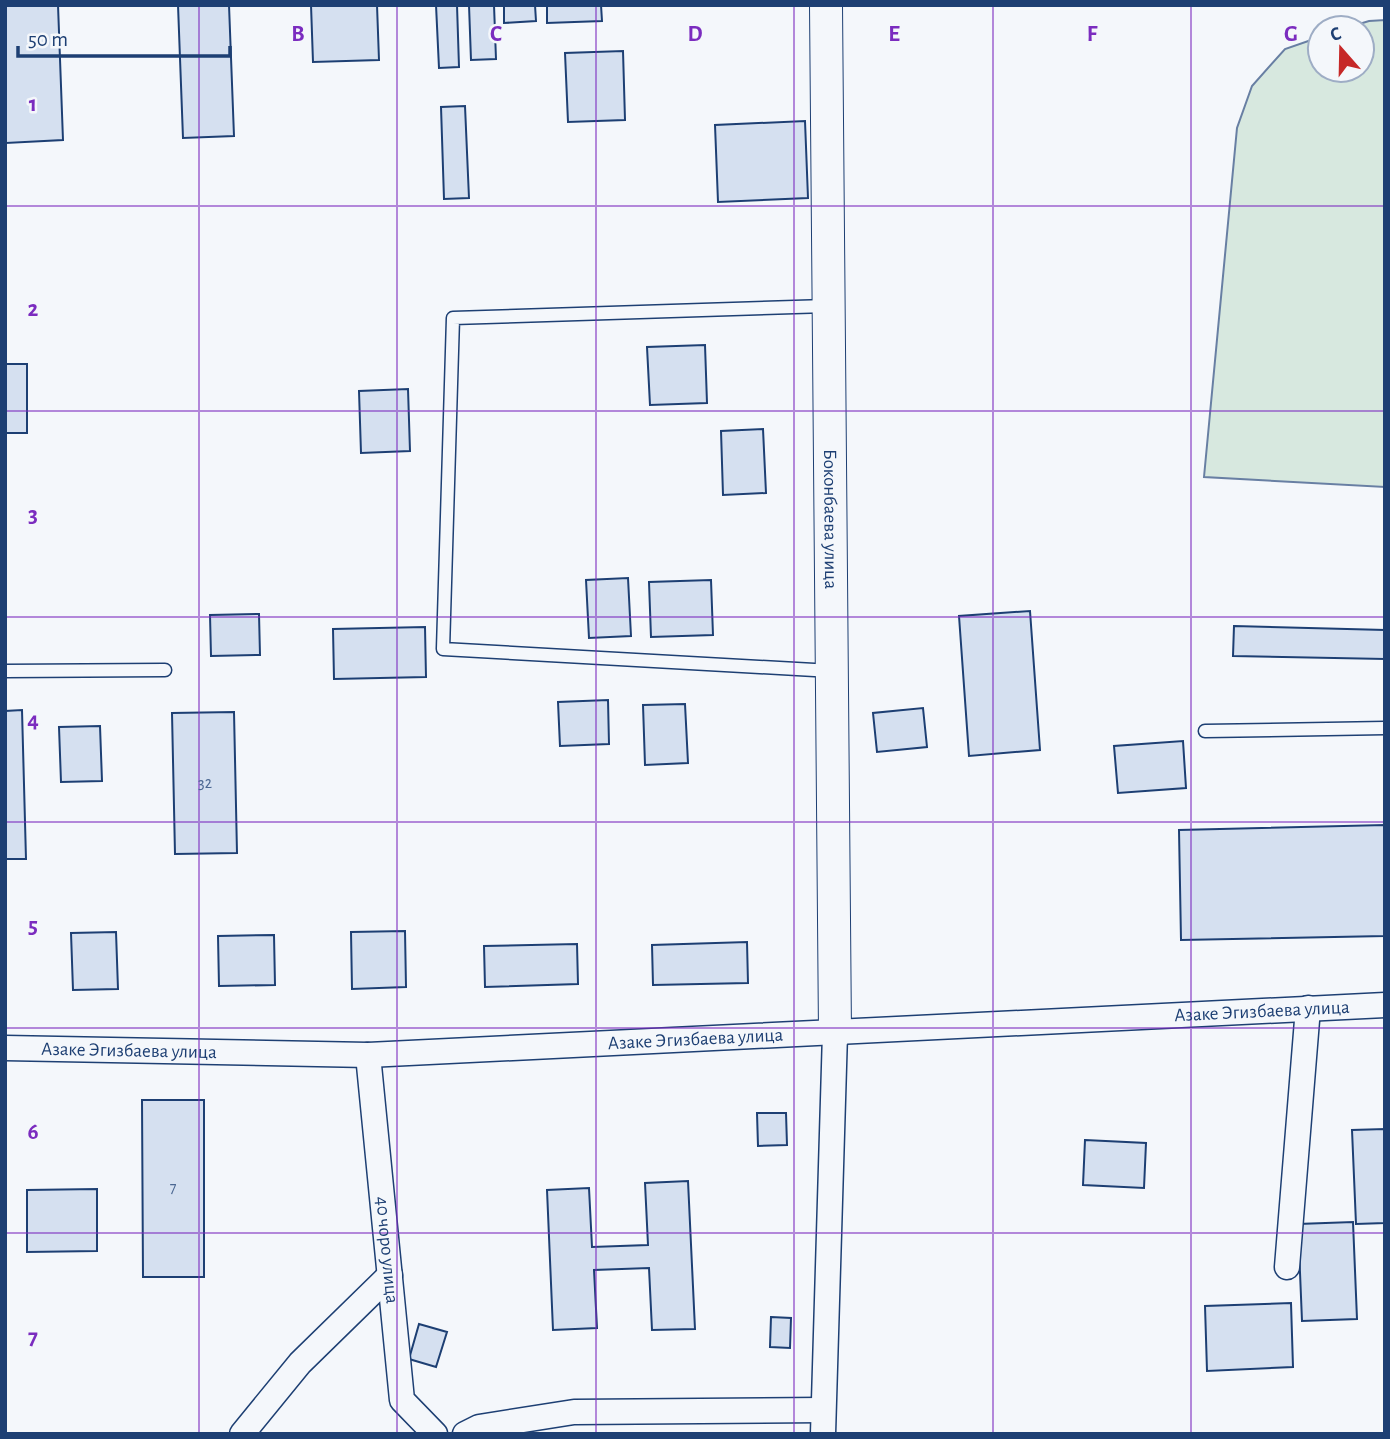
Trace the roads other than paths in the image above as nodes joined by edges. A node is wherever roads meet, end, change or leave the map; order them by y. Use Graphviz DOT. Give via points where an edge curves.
graph roads {
  1 [pos="826,5"];
  2 [pos="829,306"];
  3 [pos="165,670"];
  4 [pos="5,671"];
  5 [pos="832,671"];
  6 [pos="1385,728"];
  7 [pos="1205,731"];
  8 [pos="1385,1005"];
  9 [pos="1308,1008"];
  10 [pos="835,1033"];
  11 [pos="5,1048"];
  12 [pos="368,1055"];
  13 [pos="1287,1268"];
  14 [pos="390,1275"];
  15 [pos="823,1422"];
  16 [pos="242,1434"];
  17 [pos="435,1434"];
  18 [pos="465,1434"];
  1 -- 2 [label="street, Боконбаева улица"];
  2 -- 5 [label="street, Боконбаева улица"];
  2 -- 5 [label="lane" via="453,318 443,649"];
  3 -- 4 [label="lane"];
  5 -- 10 [label="street, Боконбаева улица"];
  6 -- 7 [label="lane"];
  8 -- 9 [label="street, Азаке Эгизбаева улица"];
  9 -- 10 [label="street, Азаке Эгизбаева улица"];
  9 -- 13 [label="street"];
  10 -- 12 [label="street, Азаке Эгизбаева улица"];
  10 -- 15 [label="street"];
  11 -- 12 [label="street, Азаке Эгизбаева улица"];
  12 -- 14 [label="street, 40 чоро улица"];
  14 -- 16 [label="street" via="300,1363"];
  14 -- 17 [label="street, 40 чоро улица" via="402,1400"];
  15 -- 18 [label="street" via="575,1412 479,1427"];
}
